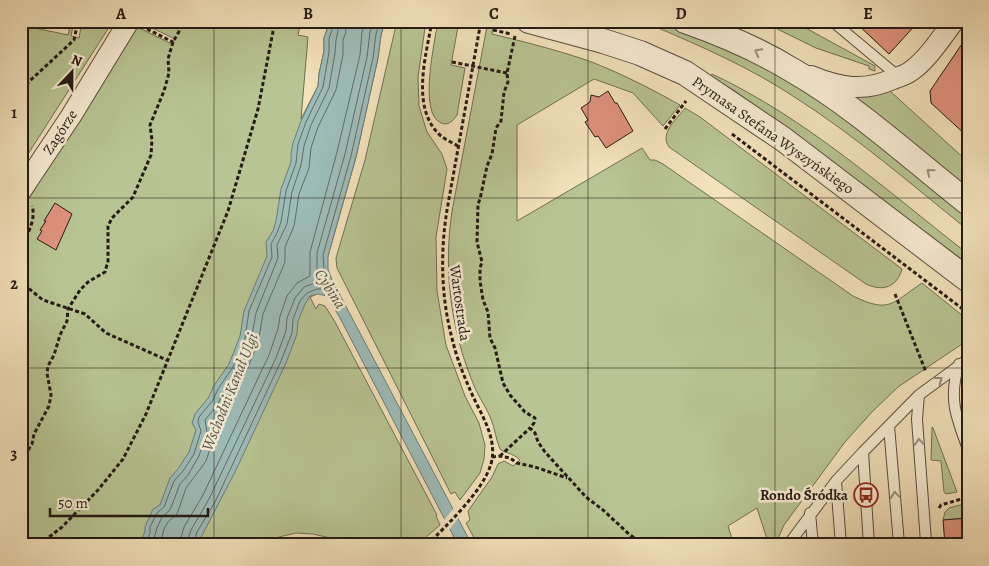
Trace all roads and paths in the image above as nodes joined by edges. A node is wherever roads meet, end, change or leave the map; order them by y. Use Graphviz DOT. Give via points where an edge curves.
graph roads {
  1 [pos="78,21"];
  2 [pos="128,21"];
  3 [pos="185,21"];
  4 [pos="264,21"];
  5 [pos="432,21"];
  6 [pos="481,21"];
  7 [pos="685,21"];
  8 [pos="832,21"];
  9 [pos="954,21"];
  10 [pos="275,22"];
  11 [pos="492,30"];
  12 [pos="151,31"];
  13 [pos="523,31"];
  14 [pos="173,42"];
  15 [pos="452,62"];
  16 [pos="473,66"];
  17 [pos="792,69"];
  18 [pos="507,73"];
  19 [pos="894,79"];
  20 [pos="21,89"];
  21 [pos="678,97"];
  22 [pos="665,129"];
  23 [pos="731,133"];
  24 [pos="458,146"];
  25 [pos="23,188"];
  26 [pos="968,203"];
  27 [pos="21,242"];
  28 [pos="21,271"];
  29 [pos="968,280"];
  30 [pos="895,294"];
  31 [pos="68,309"];
  32 [pos="968,312"];
  33 [pos="169,361"];
  34 [pos="964,361"];
  35 [pos="931,386"];
  36 [pos="919,395"];
  37 [pos="958,421"];
  38 [pos="889,426"];
  39 [pos="530,428"];
  40 [pos="968,437"];
  41 [pos="968,449"];
  42 [pos="863,452"];
  43 [pos="500,456"];
  44 [pos="492,457"];
  45 [pos="21,461"];
  46 [pos="570,478"];
  47 [pos="836,481"];
  48 [pos="810,513"];
  49 [pos="926,542"];
  50 [pos="899,544"];
  51 [pos="40,545"];
  52 [pos="286,545"];
  53 [pos="320,545"];
  54 [pos="428,545"];
  55 [pos="645,545"];
  56 [pos="788,545"];
  57 [pos="813,545"];
  58 [pos="841,545"];
  59 [pos="869,545"];
  1 -- 20 [label="path" via="74,40"];
  2 -- 25 [label="street, Zagórze"];
  3 -- 14 [label="path"];
  4 -- 10 [label="path"];
  5 -- 24 [label="path" via="423,95 428,117 441,136"];
  6 -- 16 [label="path, Wartostrada"];
  17 -- 7 [label="street, one-way"];
  8 -- 19 [label="lane"];
  9 -- 19 [label="street" via="918,65"];
  10 -- 33 [label="path" via="258,109 228,211"];
  11 -- 13 [label="path"];
  12 -- 14 [label="path"];
  13 -- 18 [label="path"];
  13 -- 29 [label="street, Prymasa Stefana Wyszyńskiego" via="603,41 685,73 784,139"];
  14 -- 31 [label="path" via="164,91 150,124 151,155 133,197 108,226 105,272 88,282"];
  15 -- 16 [label="path"];
  16 -- 18 [label="path"];
  16 -- 24 [label="path, Wartostrada"];
  17 -- 19 [label="street" via="852,88"];
  26 -- 17 [label="street, one-way" via="847,107"];
  18 -- 39 [label="path" via="501,121 496,128 478,204 477,242 490,338 503,383 525,412 535,418"];
  21 -- 22 [label="path" via="686,101"];
  23 -- 32 [label="path"];
  24 -- 44 [label="path, Wartostrada" via="444,225 444,290 452,342 491,436"];
  25 -- 27 [label="path" via="33,210 30,229"];
  28 -- 31 [label="path" via="28,288 43,300"];
  30 -- 35 [label="path"];
  31 -- 33 [label="path" via="85,314 106,333"];
  31 -- 45 [label="path" via="67,321 48,366 49,406"];
  33 -- 51 [label="path" via="123,459 98,490"];
  35 -- 34 [label="lane, one-way"];
  34 -- 37 [label="lane" via="953,395"];
  35 -- 36 [label="lane"];
  36 -- 38 [label="lane"];
  49 -- 36 [label="lane, one-way" via="917,419"];
  37 -- 40 [label="lane"];
  37 -- 41 [label="lane"];
  38 -- 42 [label="lane"];
  50 -- 38 [label="lane, one-way"];
  39 -- 43 [label="path"];
  39 -- 46 [label="path" via="545,452"];
  42 -- 47 [label="lane"];
  42 -- 59 [label="lane"];
  43 -- 44 [label="path"];
  43 -- 46 [label="path"];
  44 -- 54 [label="path, Wartostrada" via="486,474 464,506"];
  46 -- 55 [label="path" via="586,497"];
  47 -- 48 [label="lane"];
  47 -- 58 [label="lane"];
  48 -- 56 [label="lane"];
  48 -- 57 [label="lane"];
  52 -- 53 [label="path"];
}
